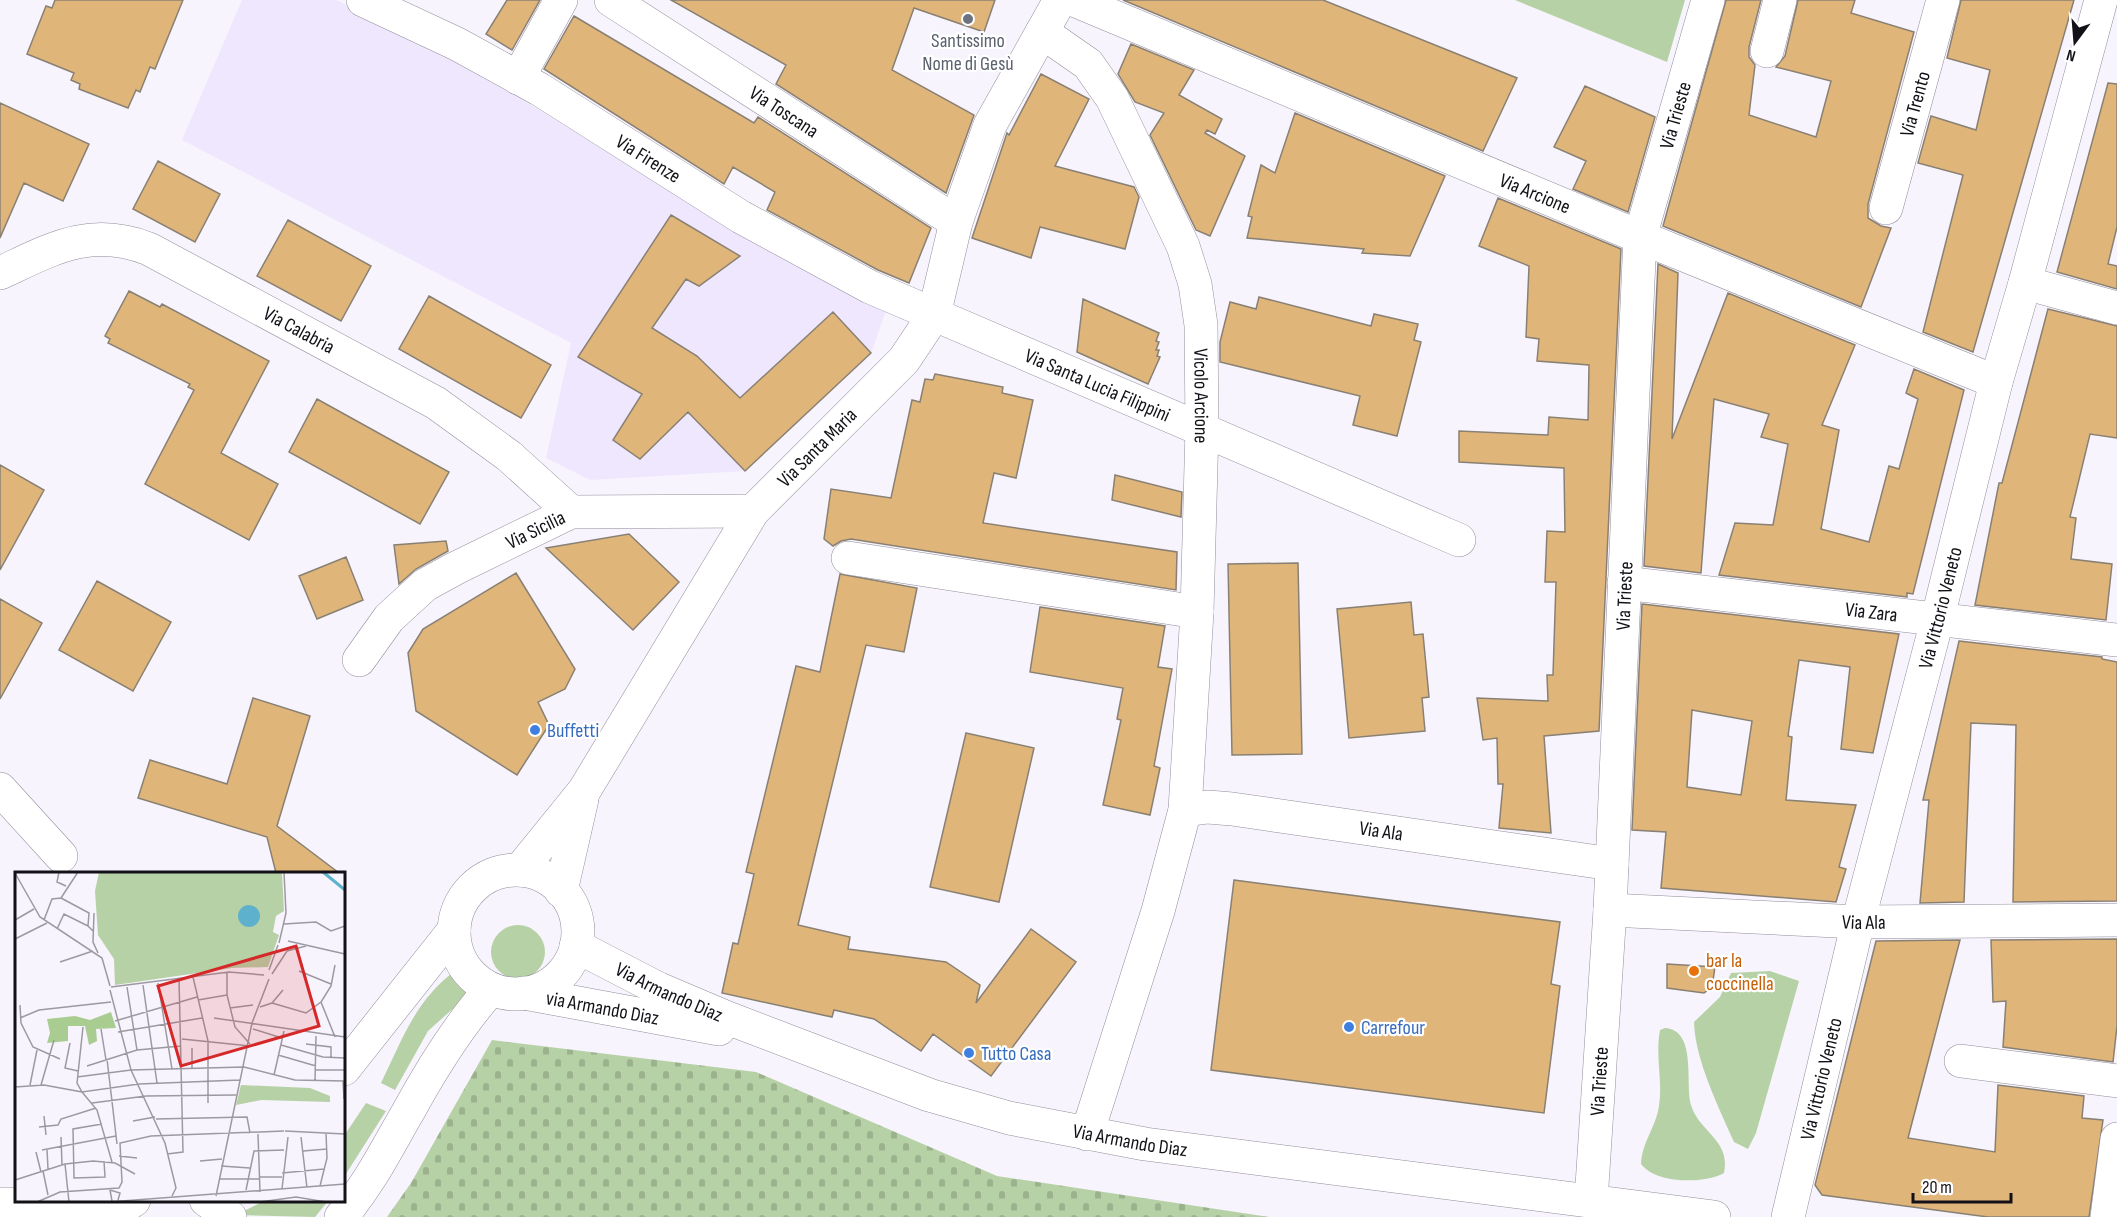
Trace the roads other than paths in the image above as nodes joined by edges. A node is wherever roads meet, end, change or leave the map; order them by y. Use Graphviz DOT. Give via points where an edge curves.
graph roads {
  1 [pos="363,0"];
  2 [pos="561,0"];
  3 [pos="611,0"];
  4 [pos="1060,0"];
  5 [pos="1074,0"];
  6 [pos="1707,0"];
  7 [pos="1780,0"];
  8 [pos="1944,0"];
  9 [pos="2101,0"];
  10 [pos="1042,32"];
  11 [pos="1767,51"];
  12 [pos="518,78"];
  13 [pos="1886,208"];
  14 [pos="956,222"];
  15 [pos="1640,237"];
  16 [pos="0,273"];
  17 [pos="2025,283"];
  18 [pos="2117,308"];
  19 [pos="934,315"];
  20 [pos="1996,382"];
  21 [pos="1202,429"];
  22 [pos="753,511"];
  23 [pos="571,512"];
  24 [pos="1459,540"];
  25 [pos="848,558"];
  26 [pos="1624,583"];
  27 [pos="1197,612"];
  28 [pos="1937,621"];
  29 [pos="2117,640"];
  30 [pos="360,660"];
  31 [pos="0,789"];
  32 [pos="584,791"];
  33 [pos="1185,810"];
  34 [pos="61,856"];
  35 [pos="1612,864"];
  36 [pos="520,870"];
  37 [pos="561,891"];
  38 [pos="1610,910"];
  39 [pos="2117,920"];
  40 [pos="1858,922"];
  41 [pos="454,930"];
  42 [pos="576,946"];
  43 [pos="490,990"];
  44 [pos="524,993"];
  45 [pos="788,1042"];
  46 [pos="1961,1061"];
  47 [pos="345,1068"];
  48 [pos="2117,1081"];
  49 [pos="1087,1134"];
  50 [pos="2117,1139"];
  51 [pos="1591,1201"];
  52 [pos="102,1202"];
  53 [pos="132,1202"];
  54 [pos="209,1202"];
  55 [pos="0,1204"];
  56 [pos="109,1217"];
  57 [pos="230,1217"];
  58 [pos="341,1217"];
  59 [pos="1714,1217"];
  60 [pos="1788,1217"];
  61 [pos="2107,1217"];
  1 -- 12 [label="street, Via Firenze"];
  2 -- 12 [label="street"];
  3 -- 14 [label="street, Via Toscana"];
  4 -- 10 [label="street, Via Santa Maria"];
  5 -- 15 [label="street, Via Arcione"];
  6 -- 15 [label="street, Via Trieste"];
  7 -- 11 [label="street"];
  8 -- 13 [label="street, Via Trento"];
  9 -- 17 [label="street, Via Vittorio Veneto"];
  10 -- 14 [label="street, Via Santa Maria" via="990,125"];
  10 -- 21 [label="street, Vicolo Arcione" via="1078,56 1102,81 1183,246 1200,311"];
  12 -- 19 [label="street, Via Firenze" via="768,232 870,287"];
  14 -- 19 [label="street, Via Santa Maria"];
  15 -- 20 [label="street, Via Arcione"];
  15 -- 26 [label="street, Via Trieste"];
  16 -- 23 [label="street, Via Calabria" via="64,244 89,239 125,242 161,254 436,403 508,456"];
  17 -- 18 [label="street"];
  17 -- 20 [label="street, Via Vittorio Veneto"];
  19 -- 21 [label="street, Via Santa Lucia Filippini"];
  19 -- 22 [label="street, Via Santa Maria" via="904,360"];
  20 -- 28 [label="street, Via Vittorio Veneto"];
  21 -- 24 [label="street, Via Santa Lucia Filippini"];
  21 -- 27 [label="street, Vicolo Arcione"];
  22 -- 23 [label="street, Via Sicilia"];
  22 -- 32 [label="street, Via Santa Maria"];
  23 -- 30 [label="street, Via Sicilia" via="425,585 389,618"];
  25 -- 27 [label="street"];
  26 -- 28 [label="street, Via Zara"];
  26 -- 35 [label="street, Via Trieste"];
  27 -- 33 [label="street, Vicolo Arcione"];
  28 -- 29 [label="street, Via Zara"];
  28 -- 40 [label="street, Via Vittorio Veneto"];
  31 -- 34 [label="street"];
  32 -- 36 [label="street, Via Santa Maria"];
  32 -- 37 [label="street"];
  33 -- 35 [label="street, Via Ala" via="1232,809"];
  33 -- 49 [label="street, Vicolo Arcione" via="1158,911"];
  35 -- 38 [label="street, Via Trieste"];
  36 -- 37 [label="street" via="554,882"];
  36 -- 41 [label="street" via="500,872 482,880 462,902"];
  37 -- 42 [label="street" via="574,911 578,928"];
  38 -- 40 [label="street, Via Ala"];
  38 -- 51 [label="street, Via Trieste"];
  39 -- 40 [label="street, Via Ala"];
  40 -- 60 [label="street, Via Vittorio Veneto"];
  41 -- 43 [label="street" via="462,963"];
  41 -- 47 [label="street"];
  42 -- 44 [label="street" via="557,978"];
  42 -- 45 [label="street, Via Armando Diaz" via="660,989"];
  43 -- 44 [label="street"];
  43 -- 58 [label="street" via="422,1085 362,1194"];
  44 -- 45 [label="street, via Armando Diaz"];
  45 -- 49 [label="street, Via Armando Diaz" via="948,1101"];
  46 -- 48 [label="street"];
  49 -- 51 [label="street, Via Armando Diaz"];
  50 -- 61 [label="street"];
  51 -- 59 [label="street, Via Armando Diaz"];
  52 -- 55 [label="street"];
  53 -- 56 [label="street"];
  54 -- 57 [label="street"];
}
